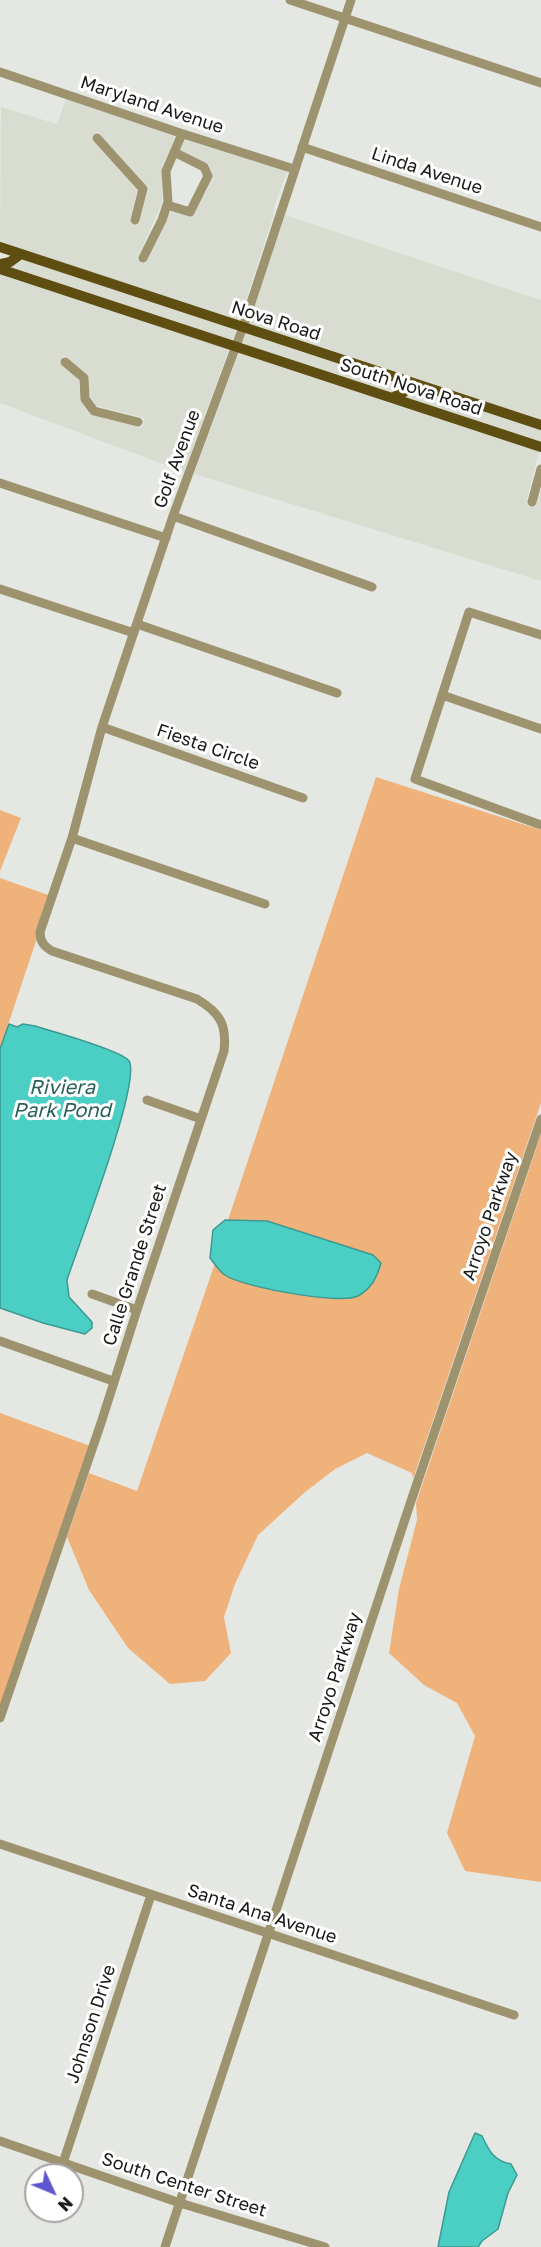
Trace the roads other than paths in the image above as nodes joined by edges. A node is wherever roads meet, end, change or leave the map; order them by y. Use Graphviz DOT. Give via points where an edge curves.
graph roads {
  1 [pos="290,0"];
  2 [pos="351,0"];
  3 [pos="345,18"];
  4 [pos="0,72"];
  5 [pos="541,83"];
  6 [pos="182,134"];
  7 [pos="97,138"];
  8 [pos="302,147"];
  9 [pos="174,152"];
  10 [pos="294,169"];
  11 [pos="167,205"];
  12 [pos="135,220"];
  13 [pos="541,227"];
  14 [pos="0,247"];
  15 [pos="21,254"];
  16 [pos="143,258"];
  17 [pos="0,264"];
  18 [pos="0,269"];
  19 [pos="243,327"];
  20 [pos="236,346"];
  21 [pos="65,362"];
  22 [pos="427,388"];
  23 [pos="392,398"];
  24 [pos="138,422"];
  25 [pos="541,425"];
  26 [pos="541,447"];
  27 [pos="541,469"];
  28 [pos="0,483"];
  29 [pos="532,502"];
  30 [pos="173,516"];
  31 [pos="166,538"];
  32 [pos="372,587"];
  33 [pos="0,589"];
  34 [pos="135,629"];
  35 [pos="541,635"];
  36 [pos="337,693"];
  37 [pos="442,695"];
  38 [pos="102,727"];
  39 [pos="541,729"];
  40 [pos="303,798"];
  41 [pos="541,825"];
  42 [pos="72,838"];
  43 [pos="265,904"];
  44 [pos="40,932"];
  45 [pos="147,1100"];
  46 [pos="201,1119"];
  47 [pos="541,1119"];
  48 [pos="92,1293"];
  49 [pos="137,1310"];
  50 [pos="0,1341"];
  51 [pos="113,1381"];
  52 [pos="0,1718"];
  53 [pos="0,1844"];
  54 [pos="152,1894"];
  55 [pos="268,1933"];
  56 [pos="514,2015"];
  57 [pos="0,2141"];
  58 [pos="63,2163"];
  59 [pos="84,2170"];
  60 [pos="180,2203"];
  61 [pos="165,2247"];
  62 [pos="325,2247"];
  1 -- 3 [label="street"];
  2 -- 3 [label="street, Golf Avenue"];
  3 -- 5 [label="street"];
  3 -- 8 [label="street, Golf Avenue"];
  4 -- 6 [label="street, Maryland Avenue"];
  6 -- 9 [label="street"];
  6 -- 10 [label="street, Maryland Avenue"];
  7 -- 12 [label="street" via="143,189"];
  8 -- 10 [label="street, Golf Avenue"];
  8 -- 13 [label="street, Linda Avenue"];
  9 -- 11 [label="street" via="166,171"];
  9 -- 11 [label="street" via="204,167 208,176 190,212"];
  10 -- 19 [label="street, Golf Avenue"];
  11 -- 16 [label="street"];
  14 -- 15 [label="main road, Nova Road"];
  15 -- 17 [label="main road"];
  15 -- 19 [label="main road, Nova Road"];
  18 -- 20 [label="main road, Nova Road"];
  19 -- 20 [label="street, Golf Avenue"];
  19 -- 22 [label="main road, Nova Road"];
  20 -- 23 [label="main road, South Nova Road"];
  20 -- 30 [label="street, Golf Avenue"];
  21 -- 24 [label="street" via="84,378 85,399 94,411"];
  22 -- 23 [label="main road" via="408,390"];
  22 -- 25 [label="main road, Nova Road"];
  23 -- 26 [label="main road, South Nova Road"];
  27 -- 29 [label="street"];
  28 -- 31 [label="street"];
  30 -- 31 [label="street, Golf Avenue"];
  30 -- 32 [label="street"];
  31 -- 34 [label="street, Golf Avenue"];
  33 -- 34 [label="street"];
  34 -- 36 [label="street"];
  34 -- 38 [label="street, Golf Avenue"];
  35 -- 37 [label="street" via="469,612"];
  37 -- 39 [label="street"];
  37 -- 41 [label="street" via="415,779"];
  38 -- 40 [label="street, Fiesta Circle"];
  38 -- 42 [label="street, Golf Avenue"];
  42 -- 43 [label="street"];
  42 -- 44 [label="street, Golf Avenue"];
  44 -- 46 [label="street, Calle Grande Street" via="44,946 52,951 197,999 211,1008 226,1034"];
  45 -- 46 [label="street"];
  46 -- 49 [label="street, Calle Grande Street"];
  47 -- 55 [label="street, Arroyo Parkway"];
  48 -- 49 [label="street"];
  49 -- 51 [label="street, Calle Grande Street"];
  50 -- 51 [label="street"];
  51 -- 52 [label="street, Calle Grande Street"];
  53 -- 54 [label="street, Santa Ana Avenue"];
  54 -- 55 [label="street, Santa Ana Avenue"];
  54 -- 58 [label="street, Johnson Drive"];
  55 -- 56 [label="street, Santa Ana Avenue"];
  55 -- 60 [label="street, Arroyo Parkway"];
  57 -- 58 [label="street, South Center Street"];
  59 -- 60 [label="street, South Center Street"];
  60 -- 61 [label="street, Arroyo Parkway"];
  60 -- 62 [label="street, South Center Street"];
}
